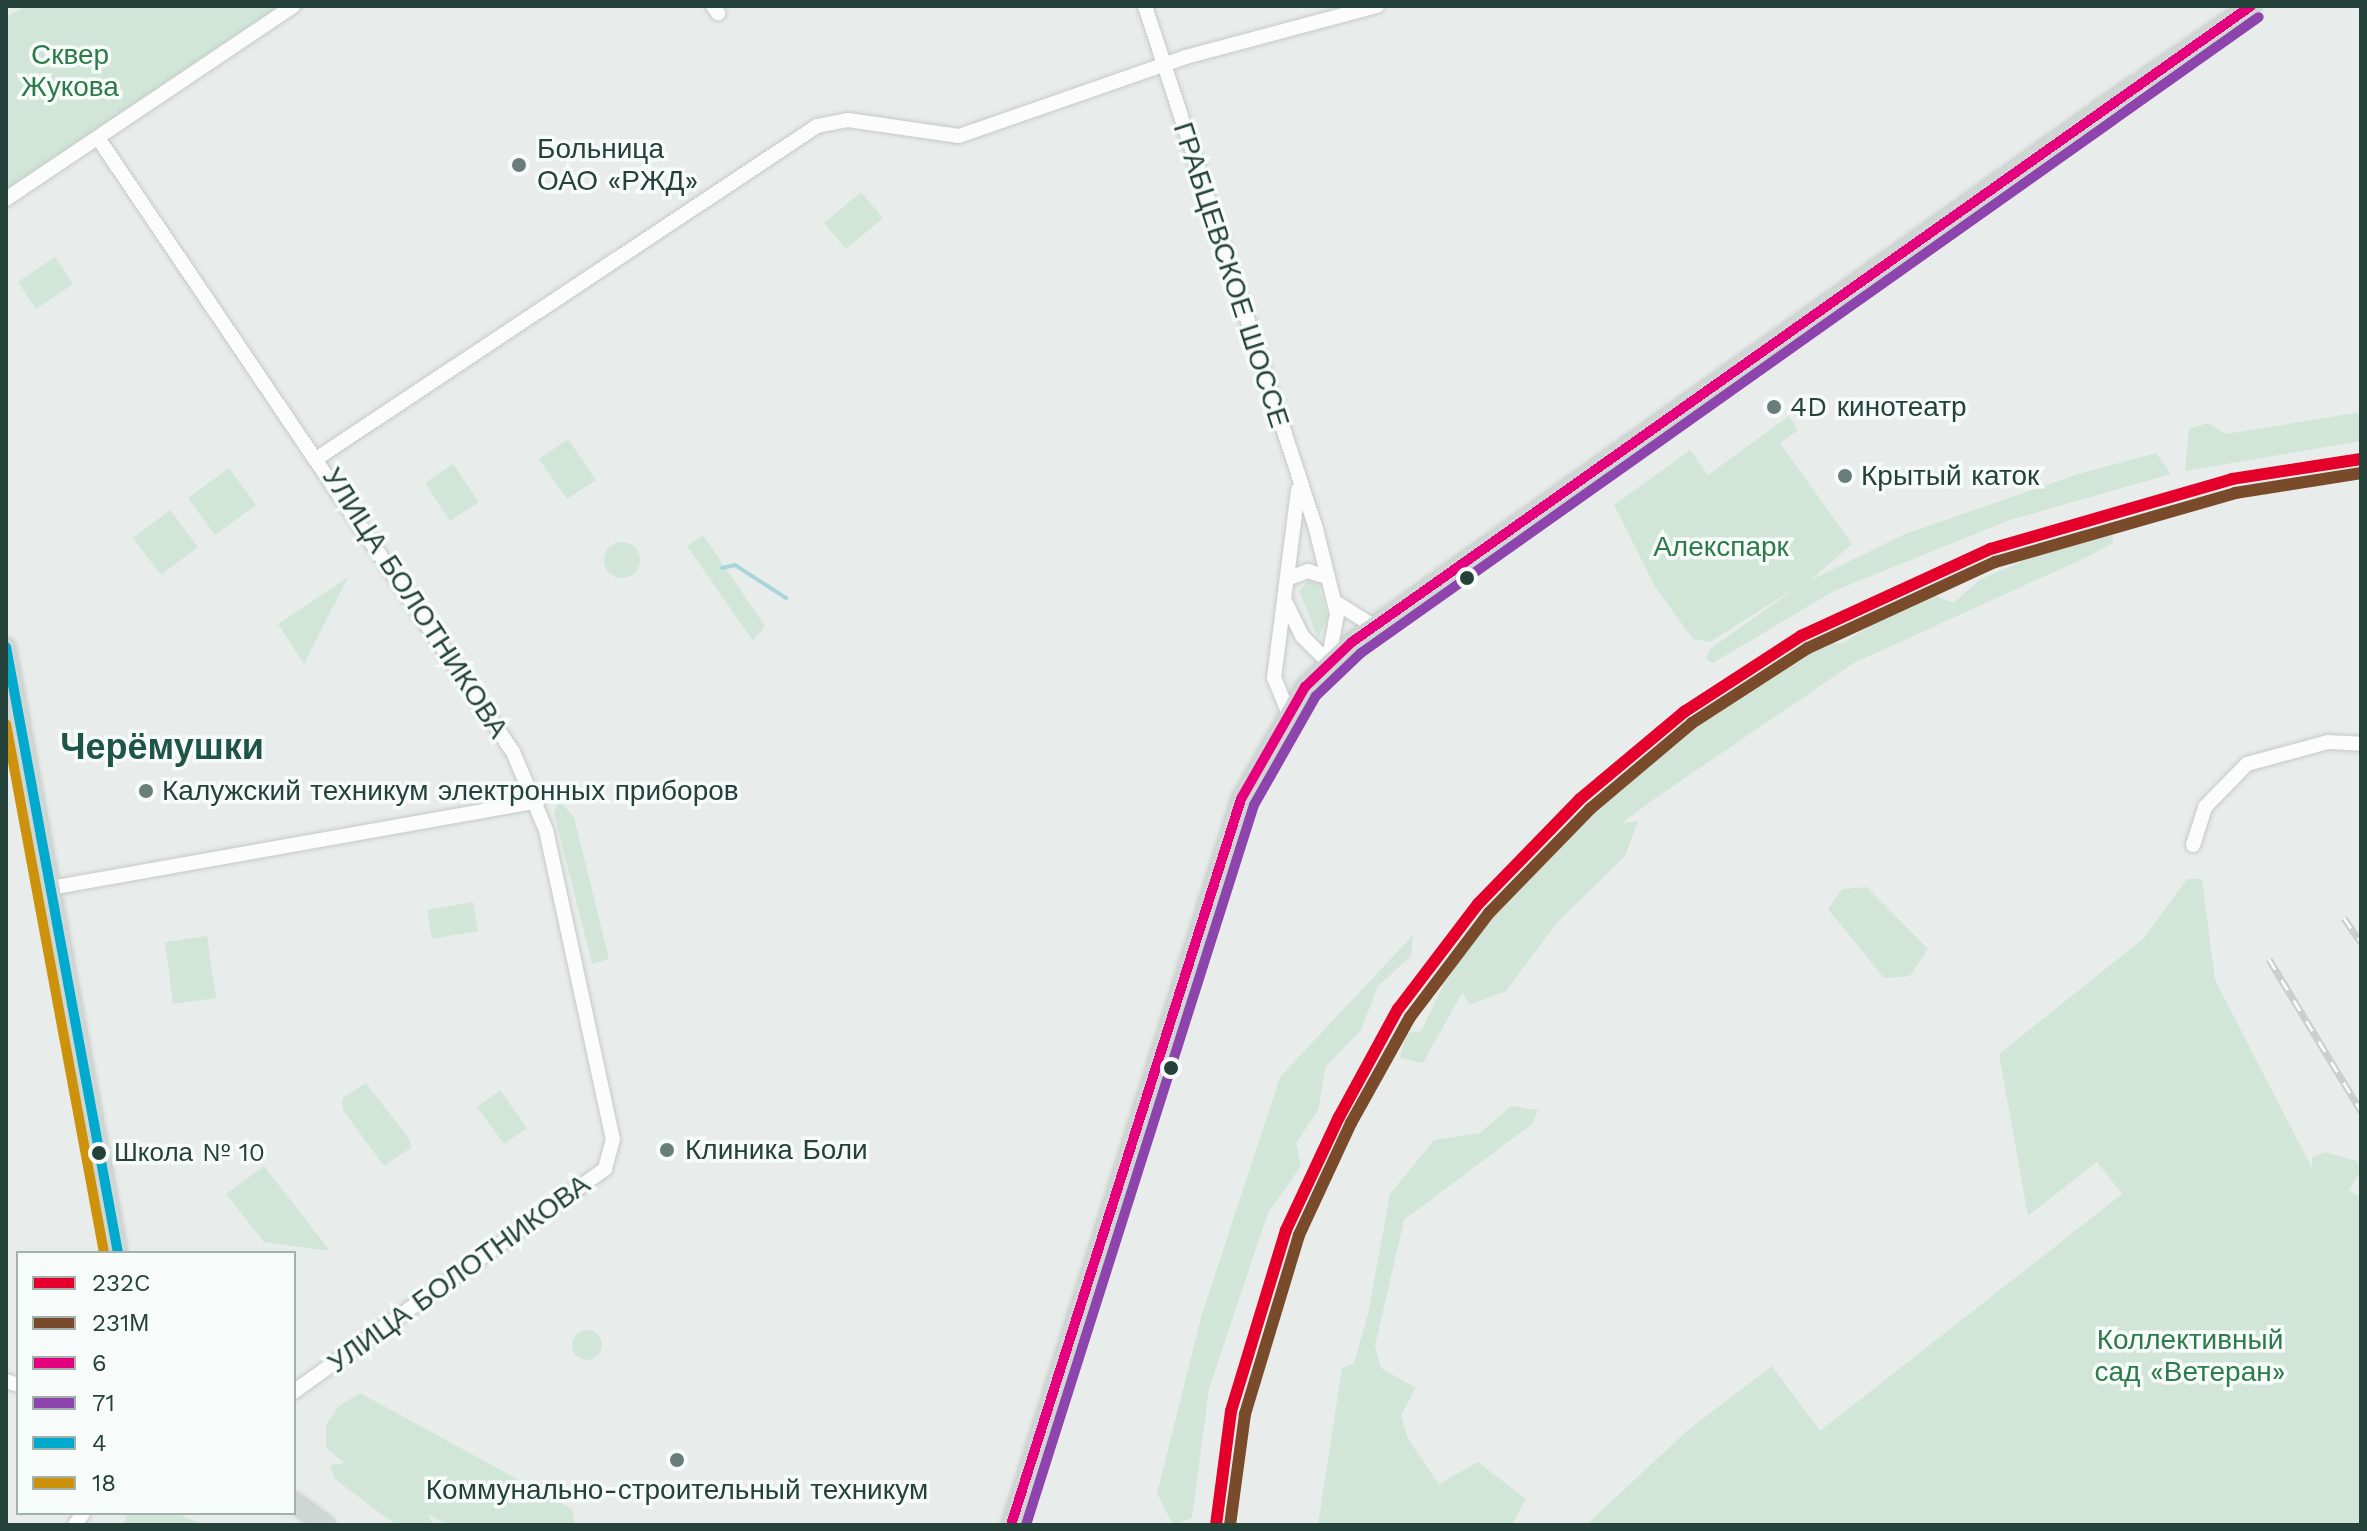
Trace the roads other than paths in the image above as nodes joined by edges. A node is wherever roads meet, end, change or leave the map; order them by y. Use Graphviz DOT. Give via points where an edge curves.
graph roads {
  1 [pos="293,6"];
  2 [pos="1145,6"];
  3 [pos="1377,6"];
  4 [pos="2251,6"];
  5 [pos="1163,66"];
  6 [pos="98,138"];
  7 [pos="6,199"];
  8 [pos="319,457"];
  9 [pos="1299,485"];
  10 [pos="1327,577"];
  11 [pos="1289,578"];
  12 [pos="1286,602"];
  13 [pos="1335,602"];
  14 [pos="1375,627"];
  15 [pos="6,647"];
  16 [pos="1328,662"];
  17 [pos="1288,712"];
  18 [pos="2361,744"];
  19 [pos="537,801"];
  20 [pos="2193,845"];
  21 [pos="51,888"];
  22 [pos="118,1251"];
  23 [pos="296,1391"];
  24 [pos="296,1503"];
  25 [pos="326,1525"];
  26 [pos="1011,1525"];
  1 -- 6 [label="street"];
  2 -- 5 [label="street, ГРАБЦЕВСКОЕ ШОССЕ"];
  3 -- 5 [label="street"];
  4 -- 14 [label="main road"];
  5 -- 8 [label="street" via="959,136 848,120 817,126"];
  5 -- 9 [label="street, ГРАБЦЕВСКОЕ ШОССЕ"];
  6 -- 7 [label="street"];
  6 -- 8 [label="street, УЛИЦА БОЛОТНИКОВА"];
  8 -- 19 [label="street, УЛИЦА БОЛОТНИКОВА" via="513,752"];
  9 -- 10 [label="street, ГРАБЦЕВСКОЕ ШОССЕ"];
  9 -- 11 [label="street, ГРАБЦЕВСКОЕ ШОССЕ"];
  10 -- 11 [label="street" via="1308,571"];
  10 -- 13 [label="street, ГРАБЦЕВСКОЕ ШОССЕ"];
  11 -- 12 [label="street, ГРАБЦЕВСКОЕ ШОССЕ"];
  12 -- 16 [label="street" via="1302,636"];
  12 -- 17 [label="street, ГРАБЦЕВСКОЕ ШОССЕ" via="1274,678"];
  13 -- 14 [label="street"];
  13 -- 16 [label="street"];
  14 -- 16 [label="main road"];
  15 -- 21 [label="main road"];
  16 -- 17 [label="main road"];
  17 -- 26 [label="main road" via="1241,799"];
  18 -- 20 [label="street" via="2328,742 2247,764 2205,807"];
  19 -- 21 [label="street"];
  19 -- 23 [label="street, УЛИЦА БОЛОТНИКОВА" via="613,1154 605,1169"];
  21 -- 22 [label="main road"];
  24 -- 25 [label="main road"];
}
